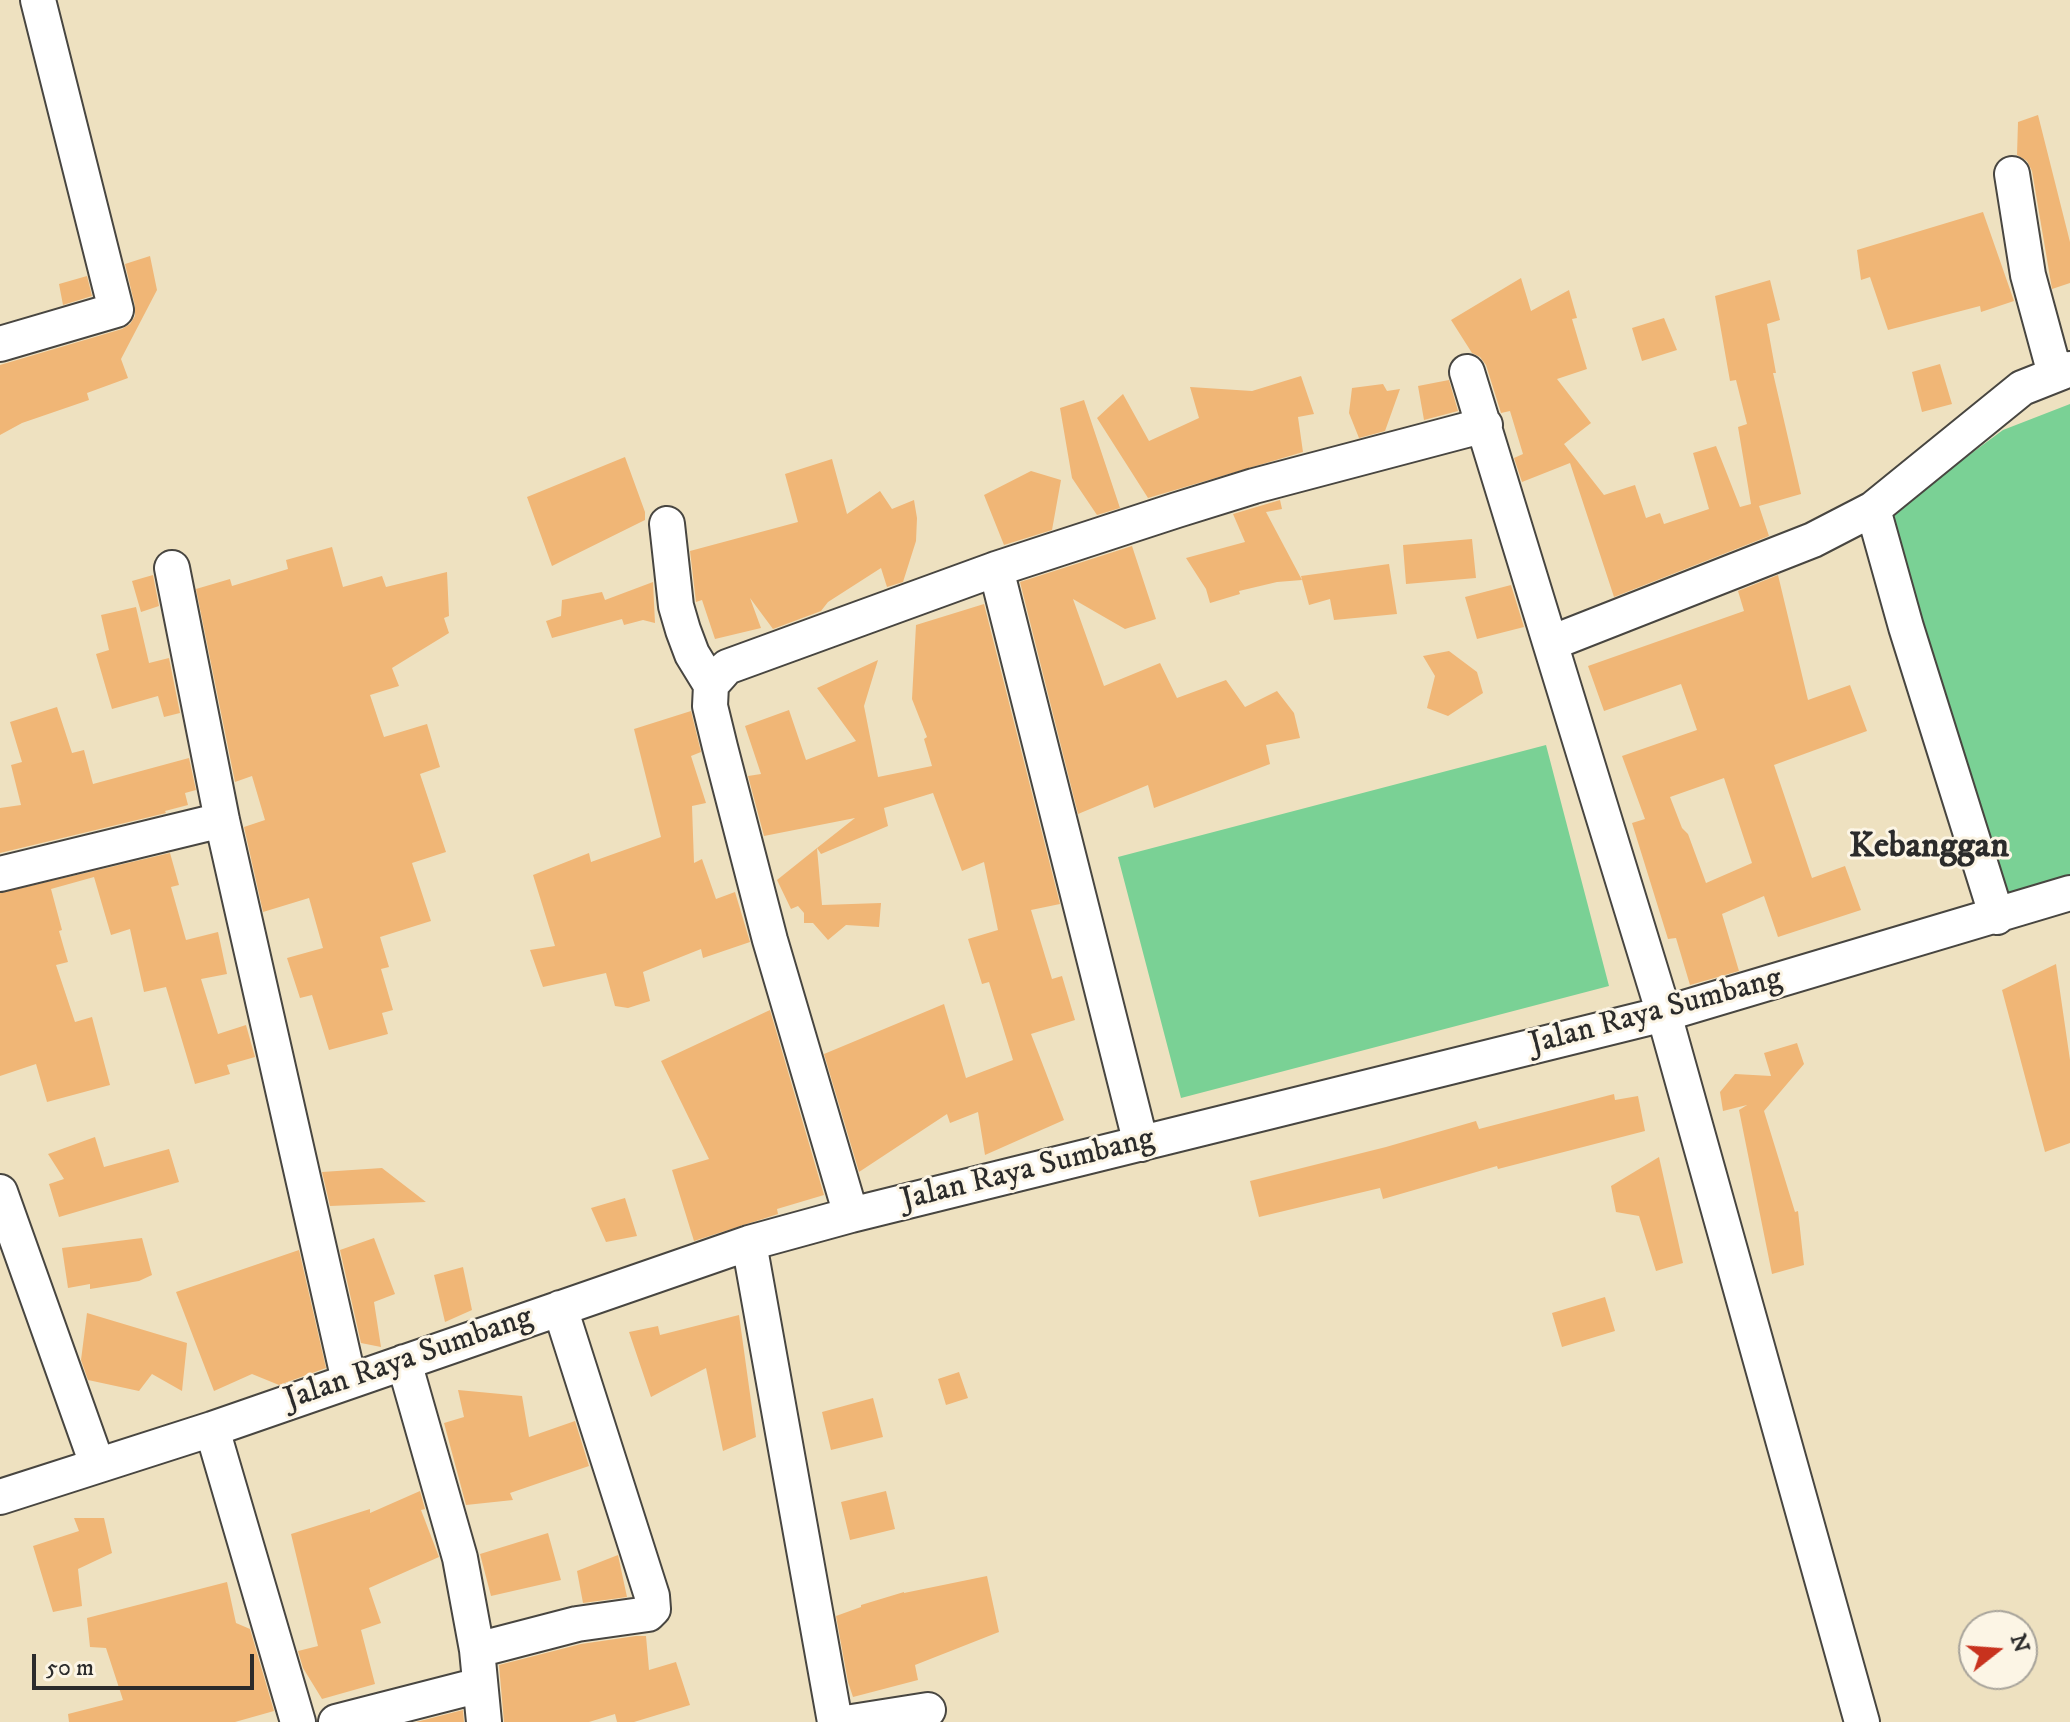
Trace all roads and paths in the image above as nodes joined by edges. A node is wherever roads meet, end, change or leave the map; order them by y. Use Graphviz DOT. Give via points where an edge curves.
graph roads {
  1 [pos="38,0"];
  2 [pos="2012,174"];
  3 [pos="0,344"];
  4 [pos="1467,372"];
  5 [pos="2063,372"];
  6 [pos="1485,425"];
  7 [pos="1873,509"];
  8 [pos="667,524"];
  9 [pos="172,568"];
  10 [pos="996,569"];
  11 [pos="1551,643"];
  12 [pos="711,685"];
  13 [pos="222,820"];
  14 [pos="0,874"];
  15 [pos="2070,893"];
  16 [pos="1997,917"];
  17 [pos="1664,1014"];
  18 [pos="1141,1144"];
  19 [pos="0,1192"];
  20 [pos="851,1215"];
  21 [pos="749,1243"];
  22 [pos="560,1308"];
  23 [pos="404,1362"];
  24 [pos="349,1381"];
  25 [pos="212,1429"];
  26 [pos="97,1464"];
  27 [pos="0,1497"];
  28 [pos="477,1650"];
  29 [pos="480,1685"];
  30 [pos="928,1710"];
  31 [pos="298,1722"];
  32 [pos="336,1722"];
  33 [pos="484,1722"];
  34 [pos="835,1722"];
  35 [pos="852,1722"];
  36 [pos="1862,1722"];
  1 -- 3 [label="street" via="116,310"];
  2 -- 5 [label="street" via="2028,275"];
  4 -- 6 [label="street"];
  5 -- 7 [label="street" via="2022,388"];
  6 -- 10 [label="street" via="1254,486"];
  6 -- 11 [label="street"];
  7 -- 11 [label="street" via="1813,540"];
  7 -- 16 [label="street"];
  8 -- 12 [label="street" via="676,606 692,654"];
  9 -- 13 [label="street"];
  10 -- 12 [label="street" via="727,667"];
  10 -- 18 [label="street"];
  11 -- 17 [label="street"];
  12 -- 20 [label="street" via="710,706 770,940"];
  13 -- 14 [label="street"];
  13 -- 24 [label="street"];
  15 -- 16 [label="street, Jalan Raya Sumbang"];
  16 -- 17 [label="street, Jalan Raya Sumbang"];
  17 -- 18 [label="street, Jalan Raya Sumbang"];
  17 -- 36 [label="street"];
  18 -- 20 [label="street, Jalan Raya Sumbang"];
  19 -- 26 [label="street"];
  20 -- 21 [label="street, Jalan Raya Sumbang"];
  21 -- 22 [label="street, Jalan Raya Sumbang"];
  21 -- 34 [label="street"];
  22 -- 23 [label="street, Jalan Raya Sumbang"];
  22 -- 28 [label="street" via="653,1609"];
  23 -- 24 [label="street, Jalan Raya Sumbang"];
  23 -- 28 [label="street" via="460,1558"];
  24 -- 25 [label="street, Jalan Raya Sumbang"];
  25 -- 26 [label="street, Jalan Raya Sumbang"];
  25 -- 31 [label="street"];
  26 -- 27 [label="street, Jalan Raya Sumbang"];
  28 -- 29 [label="street"];
  29 -- 32 [label="street"];
  29 -- 33 [label="street"];
  30 -- 35 [label="street"];
}
